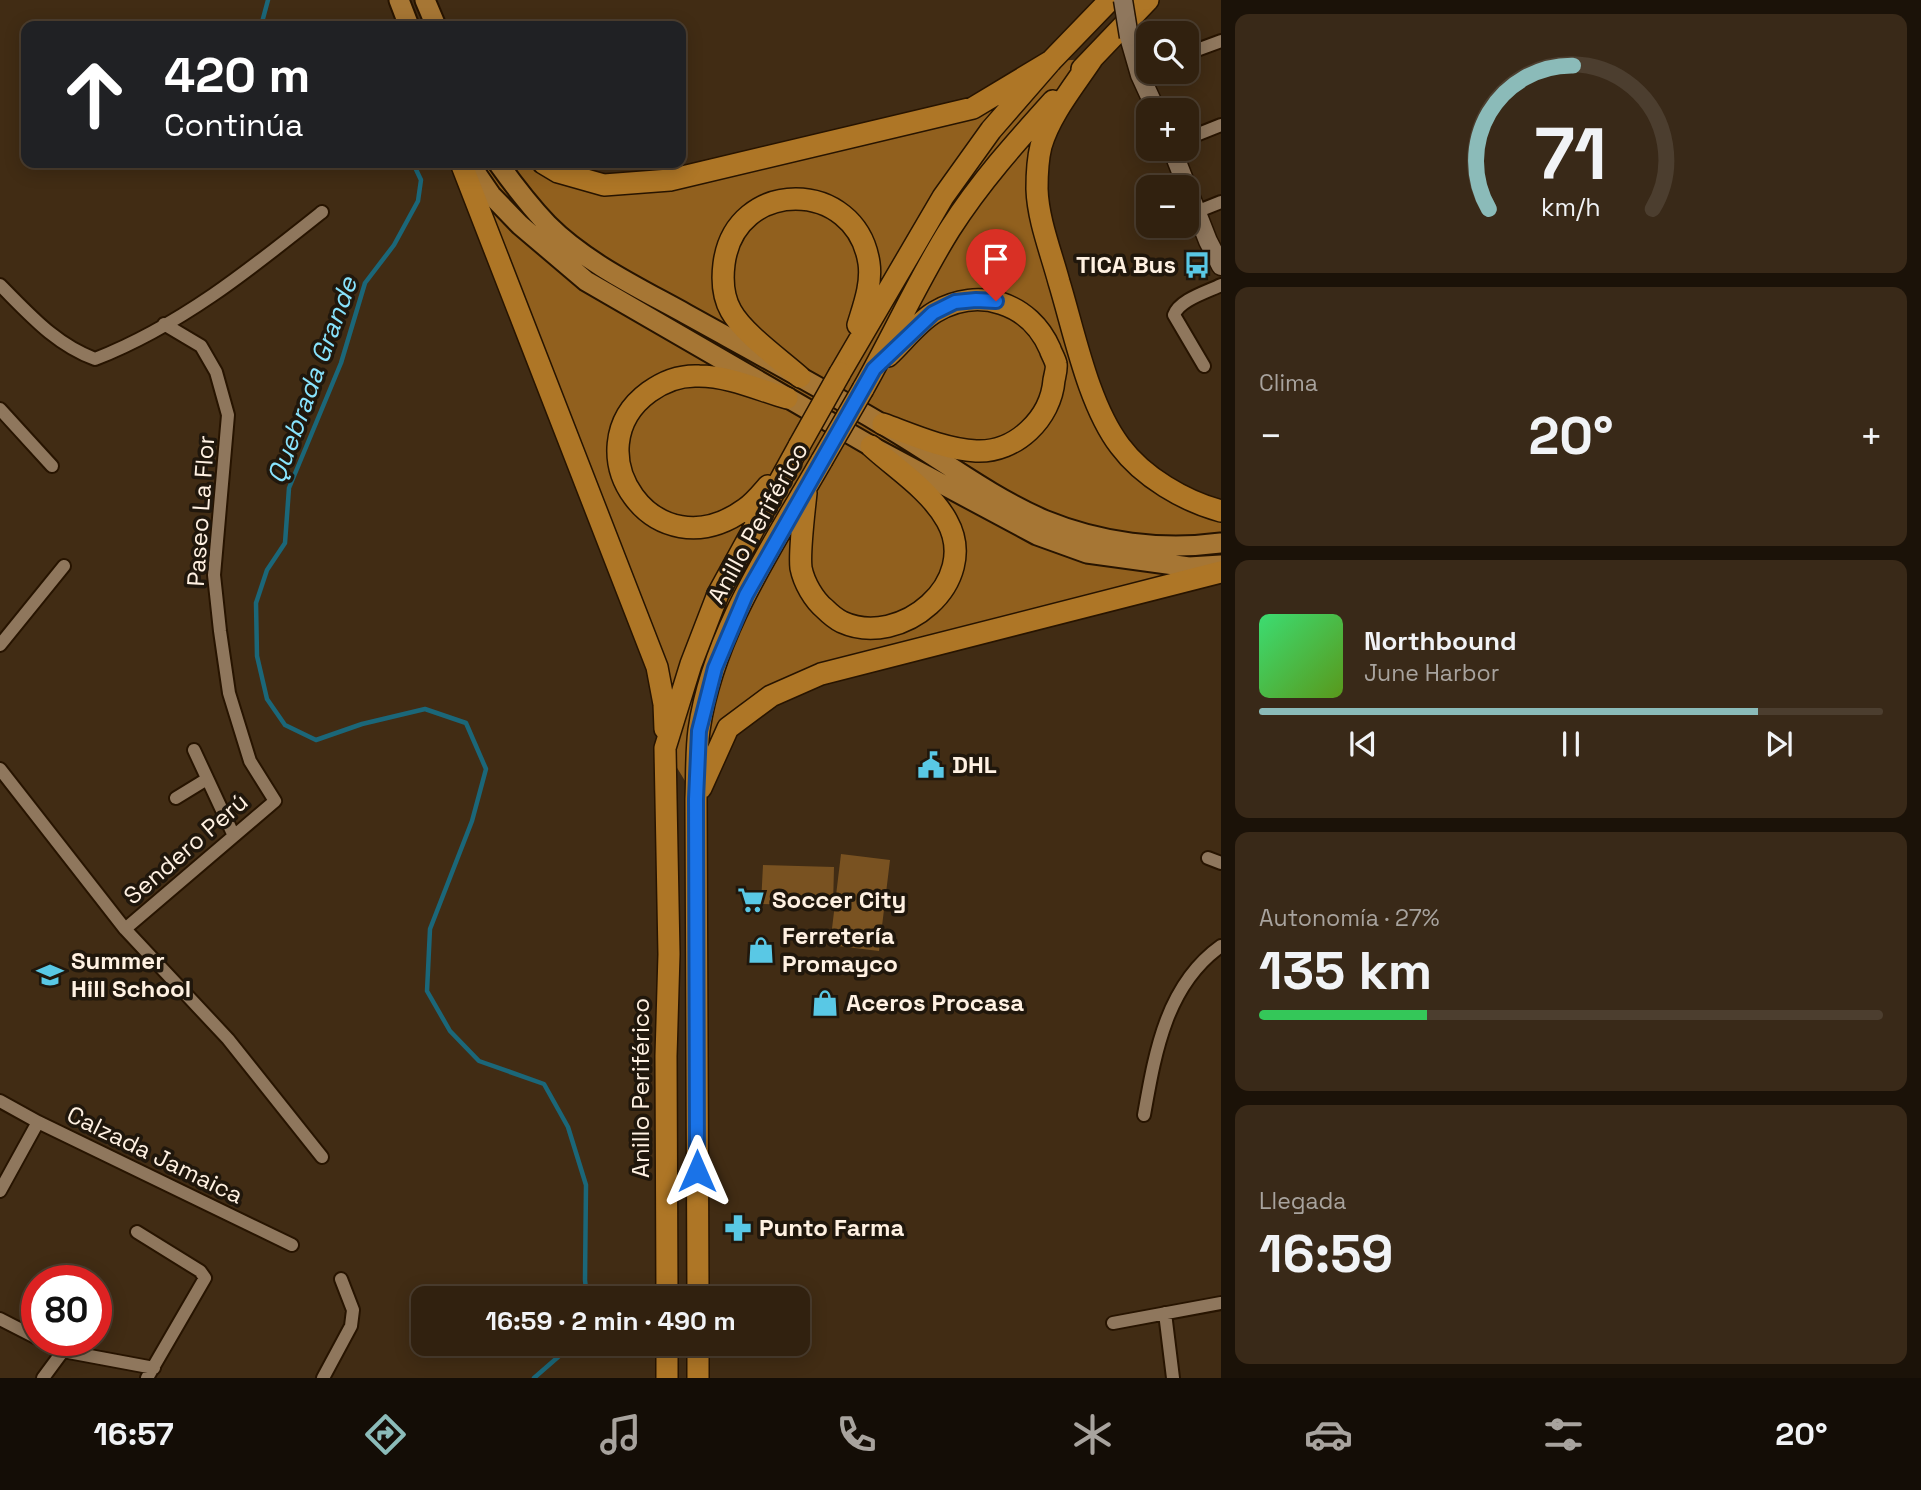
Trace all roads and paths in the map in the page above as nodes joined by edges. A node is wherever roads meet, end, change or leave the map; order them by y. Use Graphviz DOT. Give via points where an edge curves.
graph roads {
  1 [pos="399,0"];
  2 [pos="425,0"];
  3 [pos="1110,0"];
  4 [pos="1123,0"];
  5 [pos="1149,0"];
  6 [pos="407,21"];
  7 [pos="434,21"];
  8 [pos="1221,41"];
  9 [pos="1199,49"];
  10 [pos="1136,54"];
  11 [pos="1092,59"];
  12 [pos="1051,61"];
  13 [pos="1221,125"];
  14 [pos="1199,134"];
  15 [pos="463,168"];
  16 [pos="472,168"];
  17 [pos="501,168"];
  18 [pos="551,168"];
  19 [pos="1221,202"];
  20 [pos="1199,211"];
  21 [pos="321,212"];
  22 [pos="1199,218"];
  23 [pos="1221,266"];
  24 [pos="0,285"];
  25 [pos="1221,285"];
  26 [pos="164,324"];
  27 [pos="845,365"];
  28 [pos="1204,366"];
  29 [pos="874,369"];
  30 [pos="800,377"];
  31 [pos="787,398"];
  32 [pos="0,409"];
  33 [pos="883,424"];
  34 [pos="870,446"];
  35 [pos="794,455"];
  36 [pos="52,466"];
  37 [pos="806,490"];
  38 [pos="1221,511"];
  39 [pos="1221,542"];
  40 [pos="1221,565"];
  41 [pos="65,566"];
  42 [pos="1221,572"];
  43 [pos="0,645"];
  44 [pos="665,748"];
  45 [pos="194,750"];
  46 [pos="0,769"];
  47 [pos="208,779"];
  48 [pos="176,798"];
  49 [pos="696,799"];
  50 [pos="275,801"];
  51 [pos="234,836"];
  52 [pos="1208,858"];
  53 [pos="1221,863"];
  54 [pos="125,929"];
  55 [pos="1221,946"];
  56 [pos="0,1101"];
  57 [pos="1144,1115"];
  58 [pos="38,1122"];
  59 [pos="321,1157"];
  60 [pos="0,1191"];
  61 [pos="136,1232"];
  62 [pos="292,1245"];
  63 [pos="341,1279"];
  64 [pos="667,1286"];
  65 [pos="698,1286"];
  66 [pos="1221,1303"];
  67 [pos="1165,1313"];
  68 [pos="0,1319"];
  69 [pos="1112,1323"];
  70 [pos="21,1330"];
  71 [pos="59,1356"];
  72 [pos="83,1356"];
  73 [pos="667,1356"];
  74 [pos="698,1356"];
  75 [pos="150,1373"];
  76 [pos="43,1378"];
  77 [pos="323,1378"];
  78 [pos="667,1378"];
  79 [pos="698,1378"];
  80 [pos="1173,1378"];
  1 -- 6 [label="main road"];
  2 -- 7 [label="main road"];
  3 -- 12 [label="highway, Anillo Periférico"];
  4 -- 10 [label="main road, bridge"];
  5 -- 11 [label="highway, Anillo Periférico"];
  8 -- 9 [label="street"];
  11 -- 29 [label="highway, Anillo Periférico" via="975,191"];
  11 -- 38 [label="highway" via="1040,148 1037,190 1043,225 1090,386 1120,446 1146,472 1181,495"];
  12 -- 18 [label="highway" via="973,108 670,180 604,185"];
  12 -- 27 [label="highway, Anillo Periférico" via="991,130 943,197"];
  13 -- 14 [label="street"];
  15 -- 44 [label="highway" via="657,667"];
  16 -- 31 [label="main road" via="520,225 586,281"];
  17 -- 30 [label="main road" via="550,226 605,269"];
  19 -- 20 [label="street"];
  21 -- 26 [label="street" via="244,275"];
  22 -- 23 [label="main road"];
  24 -- 26 [label="street" via="73,351 95,359"];
  25 -- 28 [label="street" via="1175,310"];
  26 -- 50 [label="street, Paseo La Flor" via="201,346 216,372 228,415 214,575 219,631 229,693 250,761"];
  27 -- 30 [label="highway" via="868,290 869,264 863,243 835,210 795,198 774,202 752,213 735,230 725,251 725,297 746,329"];
  27 -- 35 [label="highway, Anillo Periférico, bridge"];
  29 -- 33 [label="highway" via="933,313 955,302 976,300 996,301 1021,311 1042,331 1056,364 1053,395 1032,430 1005,446 977,451 936,444"];
  29 -- 37 [label="highway, Anillo Periférico, bridge"];
  30 -- 33 [label="main road"];
  31 -- 34 [label="main road"];
  31 -- 35 [label="highway" via="717,377 660,384 628,414 618,458 624,481 650,514 671,527 699,530 726,522 747,508"];
  32 -- 36 [label="street"];
  33 -- 39 [label="main road" via="1045,520 1134,544 1189,547"];
  34 -- 37 [label="highway" via="931,499 948,522 954,546 952,569 929,607 885,628 860,628 840,622 818,604 801,568"];
  34 -- 40 [label="main road" via="1037,535 1087,553 1189,567"];
  35 -- 44 [label="highway, Anillo Periférico" via="710,614"];
  37 -- 49 [label="highway, Anillo Periférico" via="746,595 715,668 699,731"];
  41 -- 43 [label="street"];
  42 -- 49 [label="highway" via="821,674 771,696 728,728"];
  44 -- 64 [label="highway, Anillo Periférico"];
  45 -- 47 [label="street"];
  46 -- 54 [label="street"];
  47 -- 48 [label="street"];
  47 -- 51 [label="street"];
  49 -- 65 [label="highway, Anillo Periférico"];
  50 -- 51 [label="street, Sendero Perú"];
  51 -- 54 [label="street, Sendero Perú"];
  52 -- 53 [label="street"];
  54 -- 59 [label="street" via="228,1039"];
  55 -- 57 [label="street" via="1199,965 1171,1007 1156,1052"];
  56 -- 58 [label="street, Calzada Jamaica"];
  58 -- 60 [label="street"];
  58 -- 62 [label="street, Calzada Jamaica"];
  61 -- 75 [label="street" via="205,1278"];
  63 -- 77 [label="street" via="353,1310 351,1326"];
  66 -- 67 [label="street"];
  67 -- 69 [label="street"];
  67 -- 80 [label="street"];
  68 -- 70 [label="street"];
  71 -- 76 [label="street"];
  72 -- 75 [label="street"];
  73 -- 78 [label="highway"];
  74 -- 79 [label="highway"];
}
